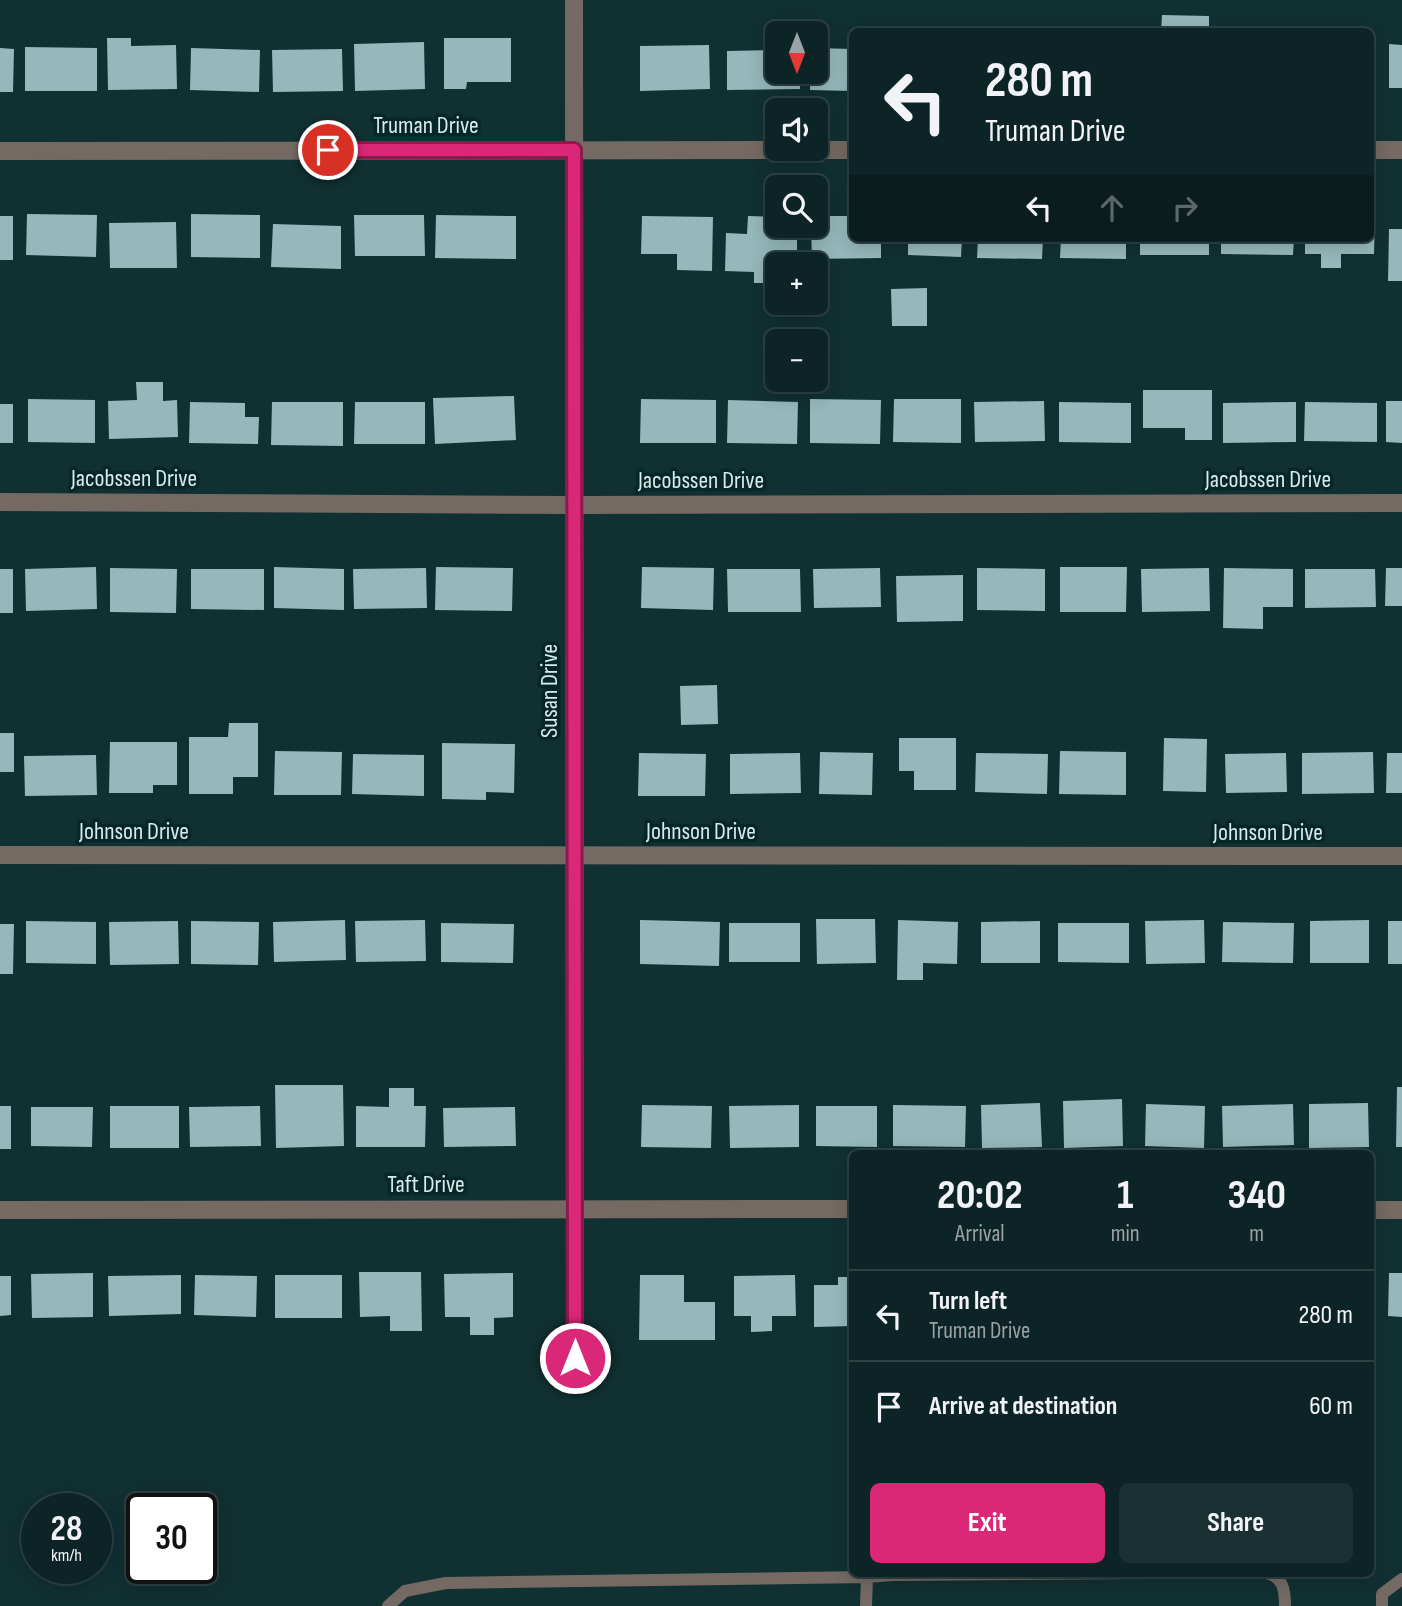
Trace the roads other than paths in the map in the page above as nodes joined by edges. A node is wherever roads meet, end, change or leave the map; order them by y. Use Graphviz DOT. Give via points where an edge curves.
graph roads {
  1 [pos="574,0"];
  2 [pos="574,150"];
  3 [pos="849,150"];
  4 [pos="1374,150"];
  5 [pos="1402,150"];
  6 [pos="0,151"];
  7 [pos="0,502"];
  8 [pos="1402,503"];
  9 [pos="573,505"];
  10 [pos="0,855"];
  11 [pos="575,855"];
  12 [pos="1402,856"];
  13 [pos="0,1209"];
  14 [pos="576,1209"];
  15 [pos="849,1209"];
  16 [pos="1374,1210"];
  17 [pos="1402,1210"];
  18 [pos="575,1383"];
  19 [pos="867,1577"];
  20 [pos="1277,1577"];
  21 [pos="1402,1579"];
  22 [pos="388,1606"];
  23 [pos="866,1606"];
  24 [pos="1285,1606"];
  25 [pos="1381,1606"];
  1 -- 2 [label="street, Susan Drive"];
  2 -- 3 [label="street, Truman Drive"];
  2 -- 6 [label="street, Truman Drive"];
  2 -- 9 [label="street, Susan Drive"];
  4 -- 5 [label="street"];
  7 -- 9 [label="street, Jacobssen Drive"];
  8 -- 9 [label="street, Jacobssen Drive"];
  9 -- 11 [label="street, Susan Drive"];
  10 -- 11 [label="street, Johnson Drive"];
  11 -- 12 [label="street, Johnson Drive"];
  11 -- 14 [label="street, Susan Drive"];
  13 -- 14 [label="street, Taft Drive"];
  14 -- 15 [label="street, Taft Drive"];
  14 -- 18 [label="street, Susan Drive"];
  16 -- 17 [label="street"];
  19 -- 22 [label="lane" via="446,1583 405,1591"];
  19 -- 23 [label="lane"];
  20 -- 24 [label="lane" via="1283,1583"];
  21 -- 25 [label="lane" via="1381,1594"];
}
